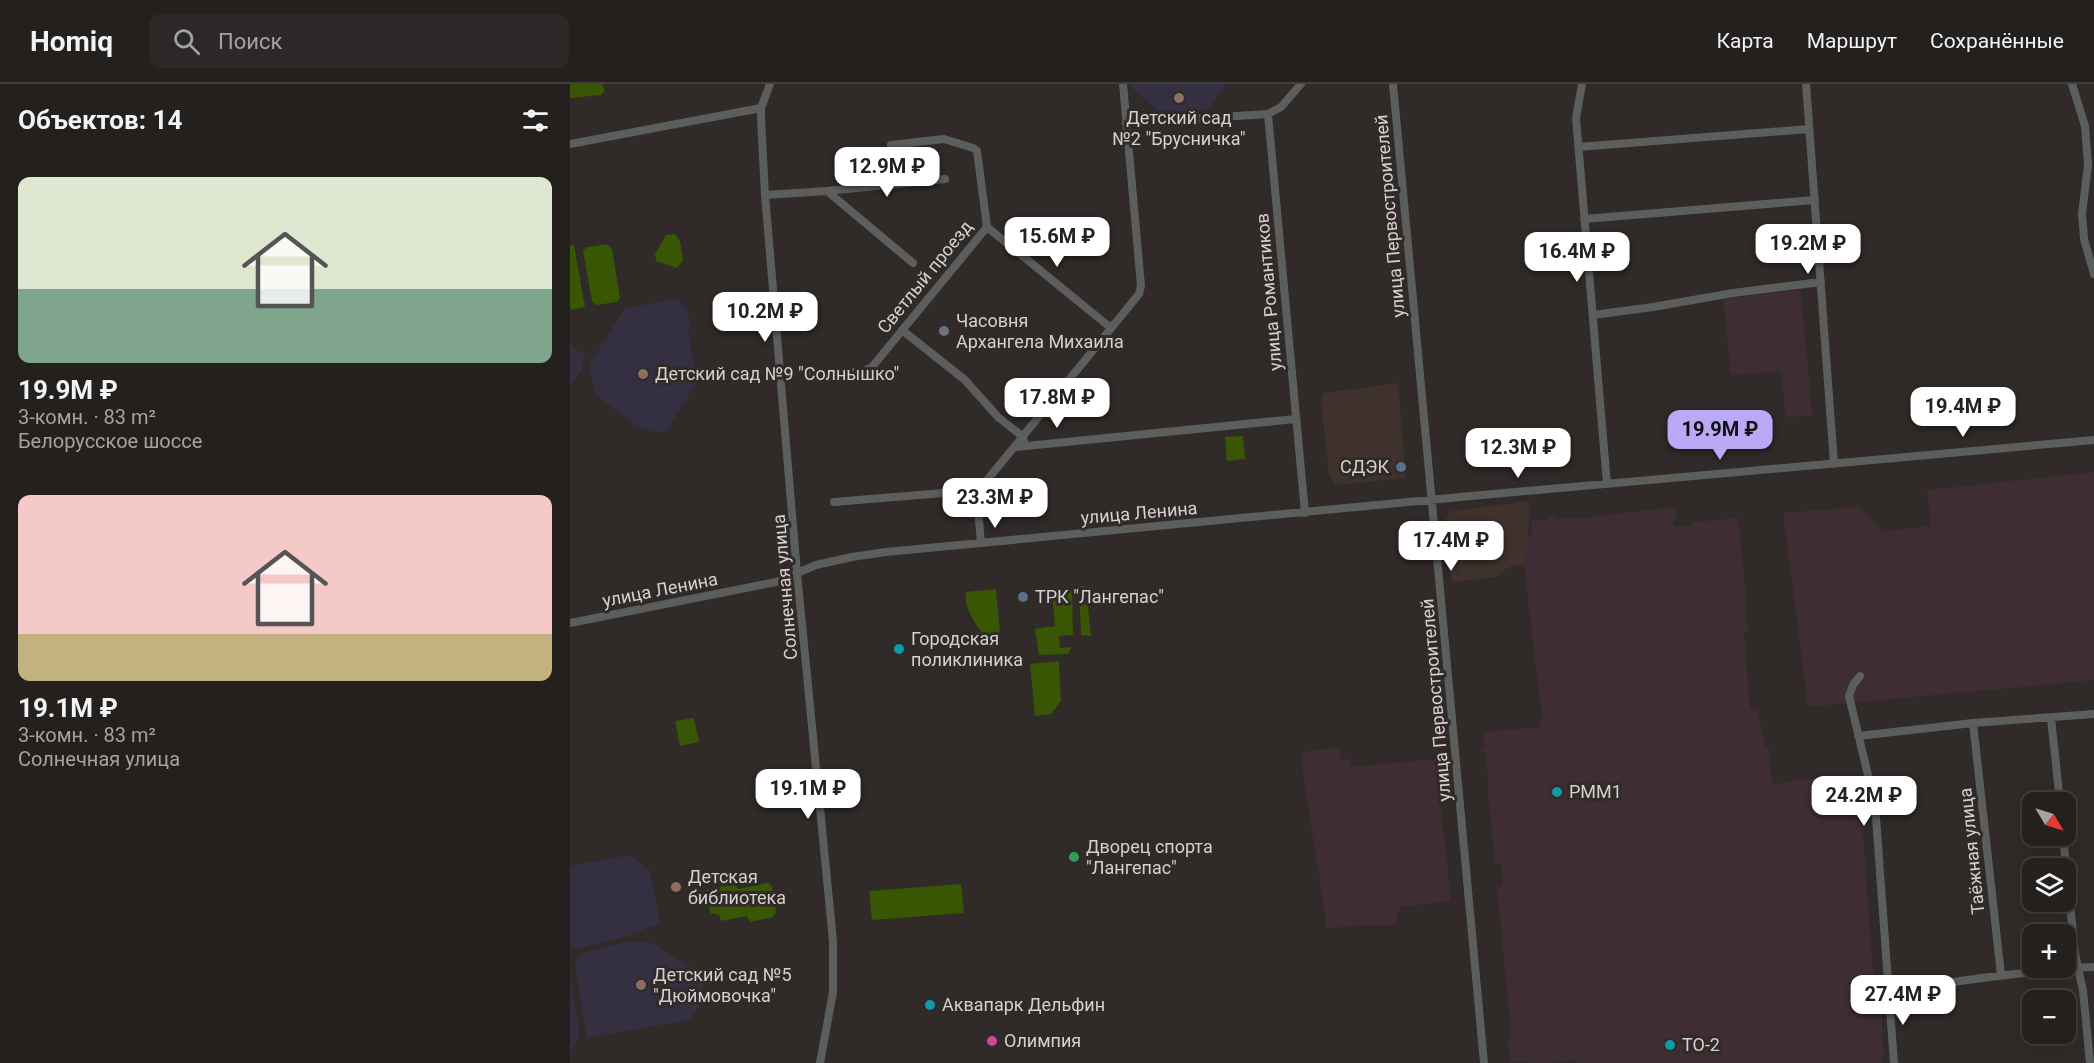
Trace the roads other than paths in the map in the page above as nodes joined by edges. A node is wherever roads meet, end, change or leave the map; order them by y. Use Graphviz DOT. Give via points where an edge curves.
graph roads {
  1 [pos="770,84"];
  2 [pos="1123,84"];
  3 [pos="1301,84"];
  4 [pos="1394,84"];
  5 [pos="1582,84"];
  6 [pos="1806,84"];
  7 [pos="2072,84"];
  8 [pos="761,108"];
  9 [pos="1268,114"];
  10 [pos="1126,123"];
  11 [pos="1809,129"];
  12 [pos="570,144"];
  13 [pos="891,145"];
  14 [pos="1578,147"];
  15 [pos="945,179"];
  16 [pos="2090,184"];
  17 [pos="828,190"];
  18 [pos="765,195"];
  19 [pos="1815,200"];
  20 [pos="1584,219"];
  21 [pos="987,227"];
  22 [pos="913,263"];
  23 [pos="2094,274"];
  24 [pos="1821,282"];
  25 [pos="1593,315"];
  26 [pos="1112,328"];
  27 [pos="902,330"];
  28 [pos="806,376"];
  29 [pos="1296,419"];
  30 [pos="1023,437"];
  31 [pos="2094,440"];
  32 [pos="1025,446"];
  33 [pos="1015,447"];
  34 [pos="1834,464"];
  35 [pos="1607,484"];
  36 [pos="979,490"];
  37 [pos="1432,500"];
  38 [pos="834,502"];
  39 [pos="1305,513"];
  40 [pos="981,543"];
  41 [pos="797,573"];
  42 [pos="570,623"];
  43 [pos="1860,676"];
  44 [pos="2094,714"];
  45 [pos="2052,718"];
  46 [pos="1973,723"];
  47 [pos="1858,736"];
  48 [pos="2059,792"];
  49 [pos="2064,846"];
  50 [pos="2077,967"];
  51 [pos="2094,968"];
  52 [pos="2001,975"];
  53 [pos="1888,991"];
  54 [pos="820,1063"];
  55 [pos="1484,1063"];
  56 [pos="1894,1063"];
  57 [pos="2090,1063"];
  1 -- 8 [label="street"];
  2 -- 10 [label="street"];
  3 -- 9 [label="street" via="1281,107"];
  4 -- 37 [label="street, улица Первостроителей"];
  5 -- 14 [label="street" via="1576,110"];
  6 -- 11 [label="street"];
  7 -- 16 [label="street" via="2085,126"];
  8 -- 12 [label="street"];
  8 -- 18 [label="street, Солнечная улица"];
  9 -- 10 [label="street"];
  9 -- 29 [label="street, улица Романтиков"];
  10 -- 26 [label="street" via="1141,286"];
  11 -- 14 [label="street"];
  11 -- 19 [label="street"];
  13 -- 21 [label="street, Светлый проезд" via="944,139 977,151"];
  14 -- 20 [label="street"];
  15 -- 17 [label="street"];
  16 -- 23 [label="street" via="2082,207 2084,239"];
  17 -- 18 [label="street"];
  17 -- 22 [label="street, Светлый проезд"];
  18 -- 41 [label="street, Солнечная улица"];
  19 -- 20 [label="street"];
  19 -- 24 [label="street"];
  20 -- 25 [label="street"];
  21 -- 26 [label="street"];
  21 -- 27 [label="street, Светлый проезд"];
  24 -- 25 [label="street"];
  24 -- 34 [label="street"];
  25 -- 35 [label="street"];
  26 -- 30 [label="street"];
  27 -- 28 [label="street, Светлый проезд" via="868,369"];
  27 -- 30 [label="street" via="965,380 998,417"];
  29 -- 32 [label="street"];
  29 -- 39 [label="street, улица Романтиков"];
  30 -- 32 [label="street"];
  30 -- 33 [label="street"];
  31 -- 34 [label="street, улица Ленина"];
  32 -- 33 [label="street"];
  33 -- 36 [label="street"];
  34 -- 35 [label="street, улица Ленина"];
  35 -- 37 [label="street, улица Ленина"];
  36 -- 38 [label="street"];
  36 -- 40 [label="street"];
  37 -- 39 [label="street, улица Ленина"];
  37 -- 55 [label="street, улица Первостроителей"];
  39 -- 40 [label="street, улица Ленина"];
  40 -- 41 [label="street, улица Ленина" via="852,557"];
  41 -- 42 [label="street, улица Ленина" via="776,582"];
  41 -- 54 [label="street, Солнечная улица" via="834,958 832,998"];
  43 -- 47 [label="street" via="1849,696"];
  44 -- 45 [label="street"];
  45 -- 46 [label="street"];
  45 -- 48 [label="street"];
  46 -- 47 [label="street"];
  46 -- 52 [label="street, Таёжная улица"];
  47 -- 53 [label="street" via="1875,804"];
  49 -- 50 [label="street"];
  50 -- 51 [label="street"];
  50 -- 52 [label="street"];
  50 -- 57 [label="street"];
  52 -- 53 [label="street"];
  53 -- 56 [label="street"];
}
